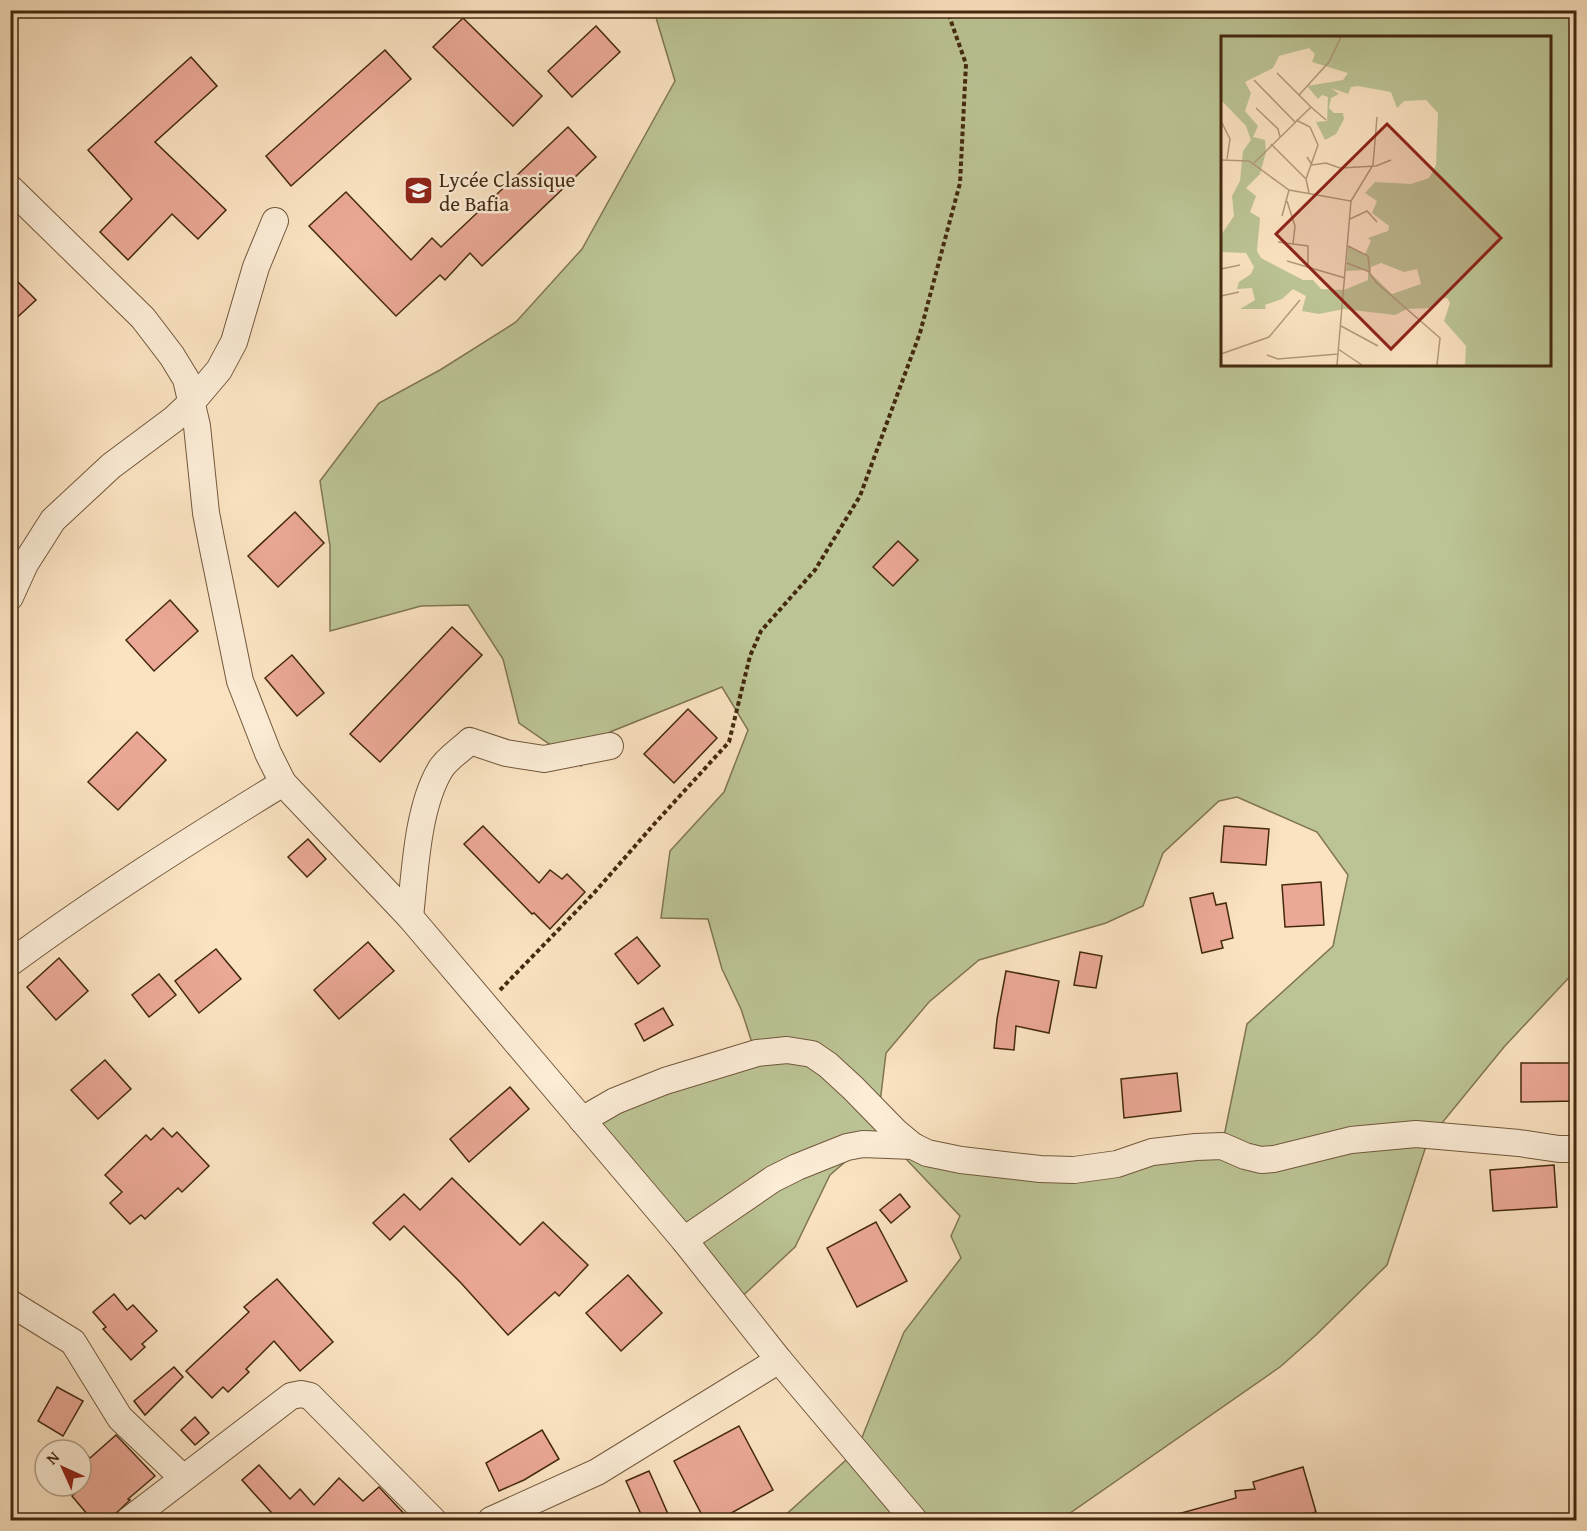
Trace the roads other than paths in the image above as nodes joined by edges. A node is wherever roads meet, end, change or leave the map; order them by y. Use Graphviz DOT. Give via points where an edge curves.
graph roads {
  1 [pos="10,188"];
  2 [pos="275,220"];
  3 [pos="192,402"];
  4 [pos="10,597"];
  5 [pos="610,746"];
  6 [pos="283,783"];
  7 [pos="410,917"];
  8 [pos="10,963"];
  9 [pos="582,1119"];
  10 [pos="913,1146"];
  11 [pos="1576,1149"];
  12 [pos="684,1240"];
  13 [pos="10,1303"];
  14 [pos="778,1360"];
  15 [pos="183,1478"];
  16 [pos="129,1521"];
  17 [pos="433,1521"];
  18 [pos="491,1521"];
  19 [pos="914,1521"];
  1 -- 3 [label="street" via="143,318 186,380"];
  2 -- 3 [label="street" via="256,267 234,342 219,370"];
  3 -- 4 [label="street" via="111,466 53,520"];
  3 -- 6 [label="street" via="208,523 240,681"];
  5 -- 7 [label="street" via="544,759 506,753 470,741 441,769 429,795 418,842"];
  6 -- 7 [label="street"];
  6 -- 8 [label="street" via="176,849"];
  7 -- 9 [label="street"];
  9 -- 10 [label="street" via="665,1081 757,1053 787,1050 812,1054 828,1065"];
  9 -- 12 [label="street"];
  10 -- 11 [label="street" via="961,1160 1074,1170 1117,1164 1152,1152 1196,1147 1222,1146 1261,1160 1351,1140 1416,1134"];
  10 -- 12 [label="street" via="863,1144 797,1167"];
  12 -- 14 [label="street"];
  13 -- 15 [label="street" via="73,1342 120,1419"];
  14 -- 18 [label="street" via="597,1472"];
  14 -- 19 [label="street"];
  15 -- 16 [label="street"];
  15 -- 17 [label="street" via="291,1396 301,1394 310,1396"];
}
